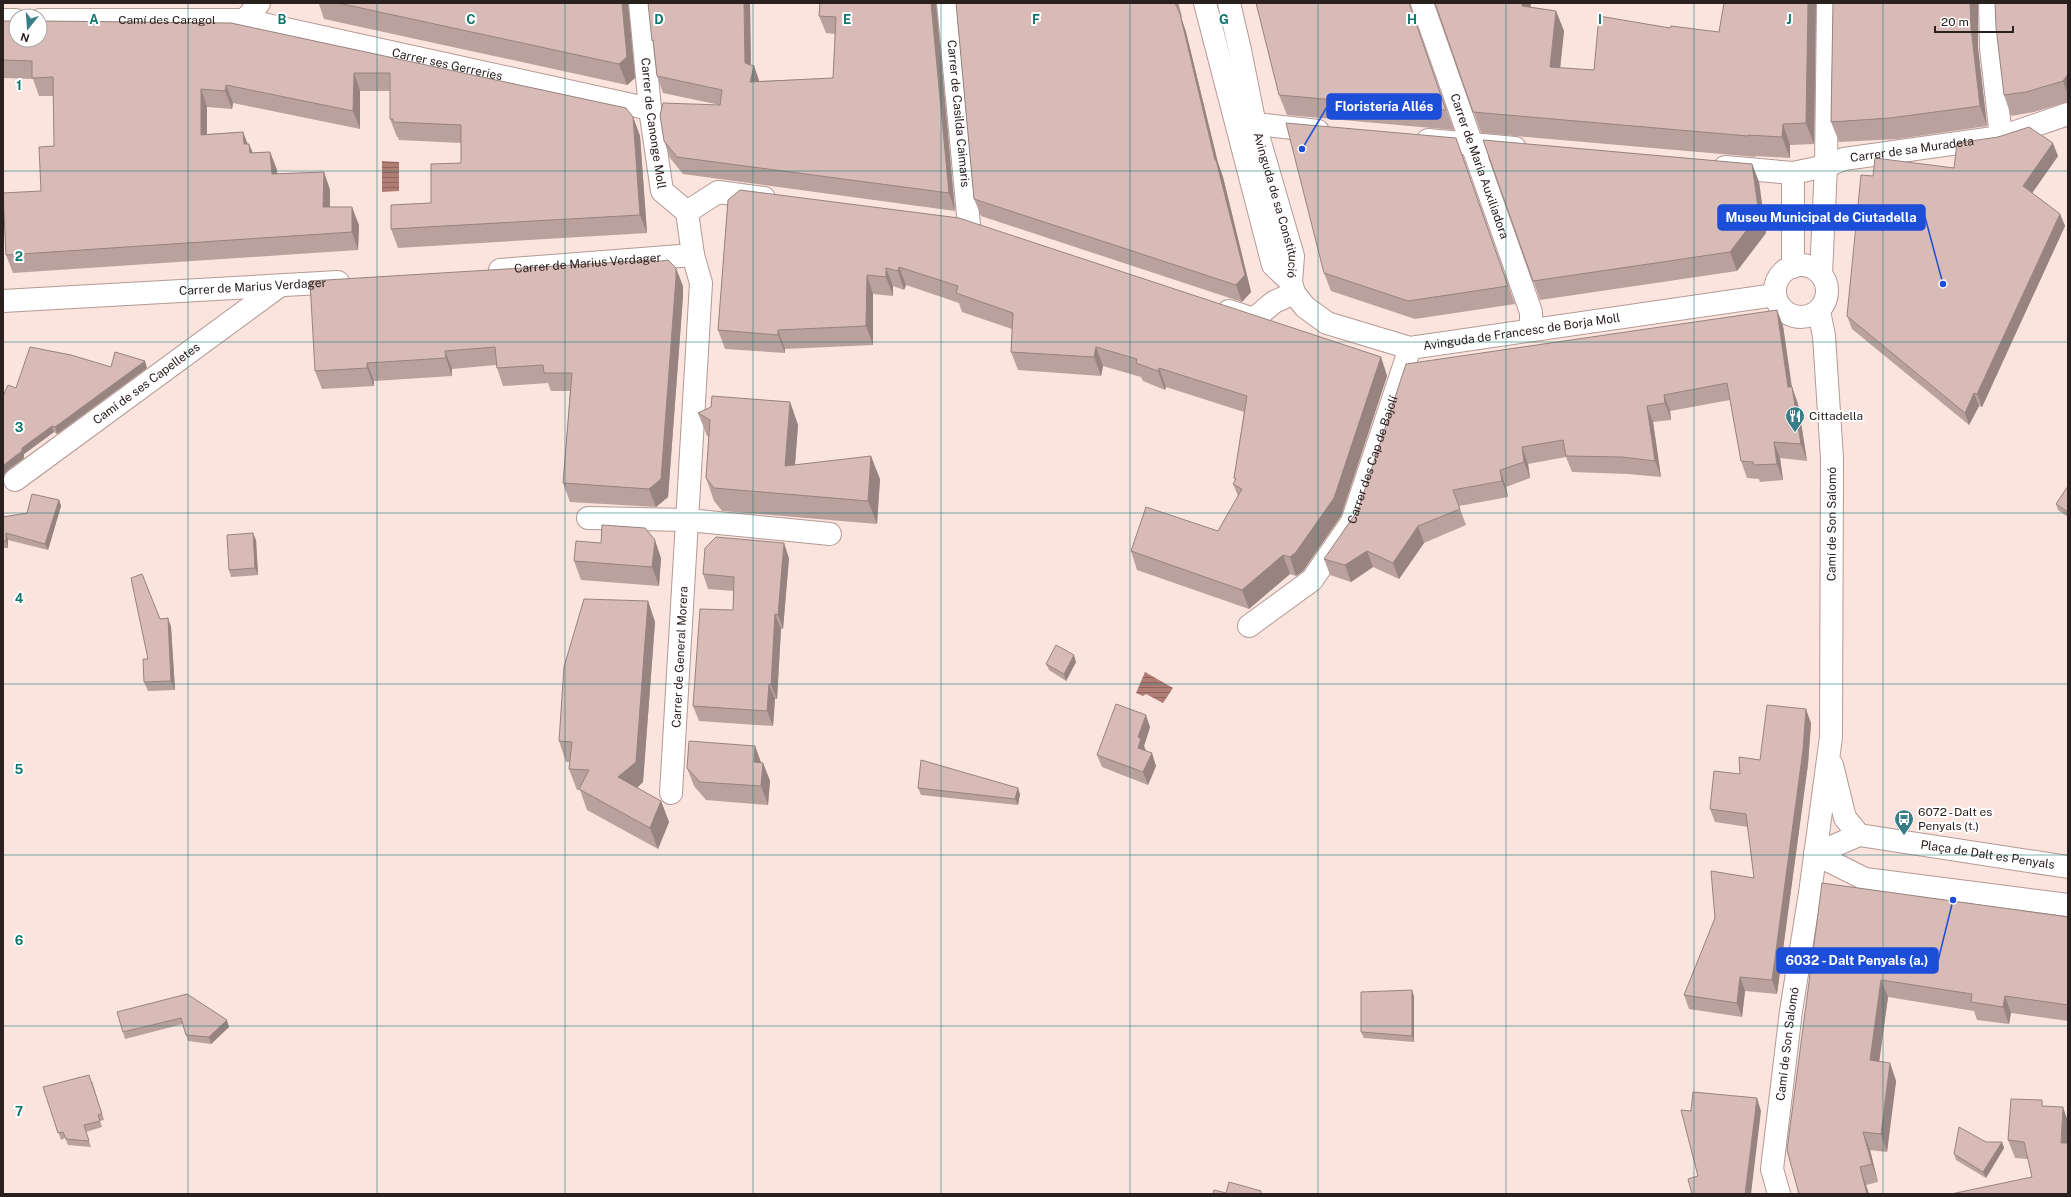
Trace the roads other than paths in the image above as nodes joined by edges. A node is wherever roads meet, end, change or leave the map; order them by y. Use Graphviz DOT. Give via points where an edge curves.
graph roads {
  1 [pos="259,3"];
  2 [pos="640,3"];
  3 [pos="948,3"];
  4 [pos="1204,3"];
  5 [pos="1229,3"];
  6 [pos="1422,3"];
  7 [pos="1828,3"];
  8 [pos="1990,3"];
  9 [pos="48,20"];
  10 [pos="245,20"];
  11 [pos="1220,62"];
  12 [pos="650,109"];
  13 [pos="2068,114"];
  14 [pos="1255,125"];
  15 [pos="1340,132"];
  16 [pos="2001,137"];
  17 [pos="1410,139"];
  18 [pos="1473,144"];
  19 [pos="1535,150"];
  20 [pos="1707,166"];
  21 [pos="1826,166"];
  22 [pos="1793,173"];
  23 [pos="781,200"];
  24 [pos="687,212"];
  25 [pos="945,222"];
  26 [pos="969,225"];
  27 [pos="992,232"];
  28 [pos="693,255"];
  29 [pos="1792,267"];
  30 [pos="477,271"];
  31 [pos="1821,274"];
  32 [pos="358,280"];
  33 [pos="278,286"];
  34 [pos="1292,288"];
  35 [pos="1775,295"];
  36 [pos="3,301"];
  37 [pos="1209,304"];
  38 [pos="1818,311"];
  39 [pos="1531,330"];
  40 [pos="1410,348"];
  41 [pos="15,480"];
  42 [pos="588,518"];
  43 [pos="688,520"];
  44 [pos="830,534"];
  45 [pos="1249,626"];
  46 [pos="1830,747"];
  47 [pos="671,793"];
  48 [pos="1860,835"];
  49 [pos="1815,854"];
  50 [pos="2068,867"];
  51 [pos="2068,905"];
  52 [pos="1779,1194"];
  1 -- 10 [label="street"];
  2 -- 12 [label="street, Carrer de Canonge Moll"];
  3 -- 26 [label="street, Carrer de Casilda Caimaris"];
  4 -- 11 [label="street, Avinguda de sa Constitució"];
  5 -- 14 [label="street, Avinguda de sa Constitució"];
  6 -- 18 [label="street, Carrer de Maria Auxiliadora"];
  7 -- 21 [label="street"];
  8 -- 16 [label="street" via="1991,48"];
  9 -- 10 [label="street, Camí des Caragol"];
  10 -- 12 [label="street, Carrer ses Gerreries"];
  11 -- 14 [label="street" via="1238,74 1248,124"];
  11 -- 34 [label="street, Avinguda de sa Constitució" via="1273,265"];
  12 -- 24 [label="street, Carrer de Canonge Moll" via="662,191"];
  13 -- 16 [label="street, Carrer de sa Muradeta"];
  14 -- 15 [label="street"];
  14 -- 34 [label="street, Avinguda de sa Constitució" via="1293,256"];
  16 -- 21 [label="street, Carrer de sa Muradeta" via="1844,159"];
  17 -- 18 [label="street"];
  18 -- 19 [label="street"];
  18 -- 39 [label="street, Carrer de Maria Auxiliadora" via="1530,312"];
  20 -- 22 [label="street, Carrer de sa Muradeta"];
  21 -- 22 [label="street, Carrer de sa Muradeta"];
  21 -- 31 [label="street"];
  22 -- 29 [label="street"];
  23 -- 24 [label="street" via="718,192"];
  24 -- 28 [label="street"];
  25 -- 26 [label="street"];
  26 -- 27 [label="street"];
  28 -- 30 [label="street, Carrer de Marius Verdager"];
  28 -- 43 [label="street, Carrer de General Morera" via="701,283"];
  29 -- 31 [label="street" via="1809,267"];
  29 -- 35 [label="street" via="1779,278 1775,286"];
  31 -- 38 [label="street" via="1826,287 1826,297"];
  32 -- 33 [label="street, Carrer de Marius Verdager"];
  33 -- 36 [label="street, Carrer de Marius Verdager"];
  33 -- 41 [label="street, Camí de ses Capelletes"];
  34 -- 37 [label="street" via="1254,318"];
  34 -- 40 [label="street, Avinguda de Francesc de Borja Moll" via="1304,307 1327,323"];
  35 -- 38 [label="street" via="1783,311 1791,316 1804,317"];
  35 -- 39 [label="street, Avinguda de Francesc de Borja Moll"];
  38 -- 46 [label="street, Camí de Son Salomó" via="1824,336 1832,458"];
  39 -- 40 [label="street, Avinguda de Francesc de Borja Moll"];
  40 -- 45 [label="street, Carrer des Cap de Bajolí" via="1352,522 1312,580"];
  42 -- 43 [label="street"];
  43 -- 44 [label="street"];
  43 -- 47 [label="street, Carrer de General Morera"];
  46 -- 48 [label="street" via="1845,818"];
  46 -- 49 [label="street"];
  48 -- 49 [label="street"];
  48 -- 50 [label="street, Plaça de Dalt es Penyals"];
  49 -- 51 [label="street" via="1865,879"];
  49 -- 52 [label="street, Camí de Son Salomó" via="1791,1011 1772,1169"];
}
